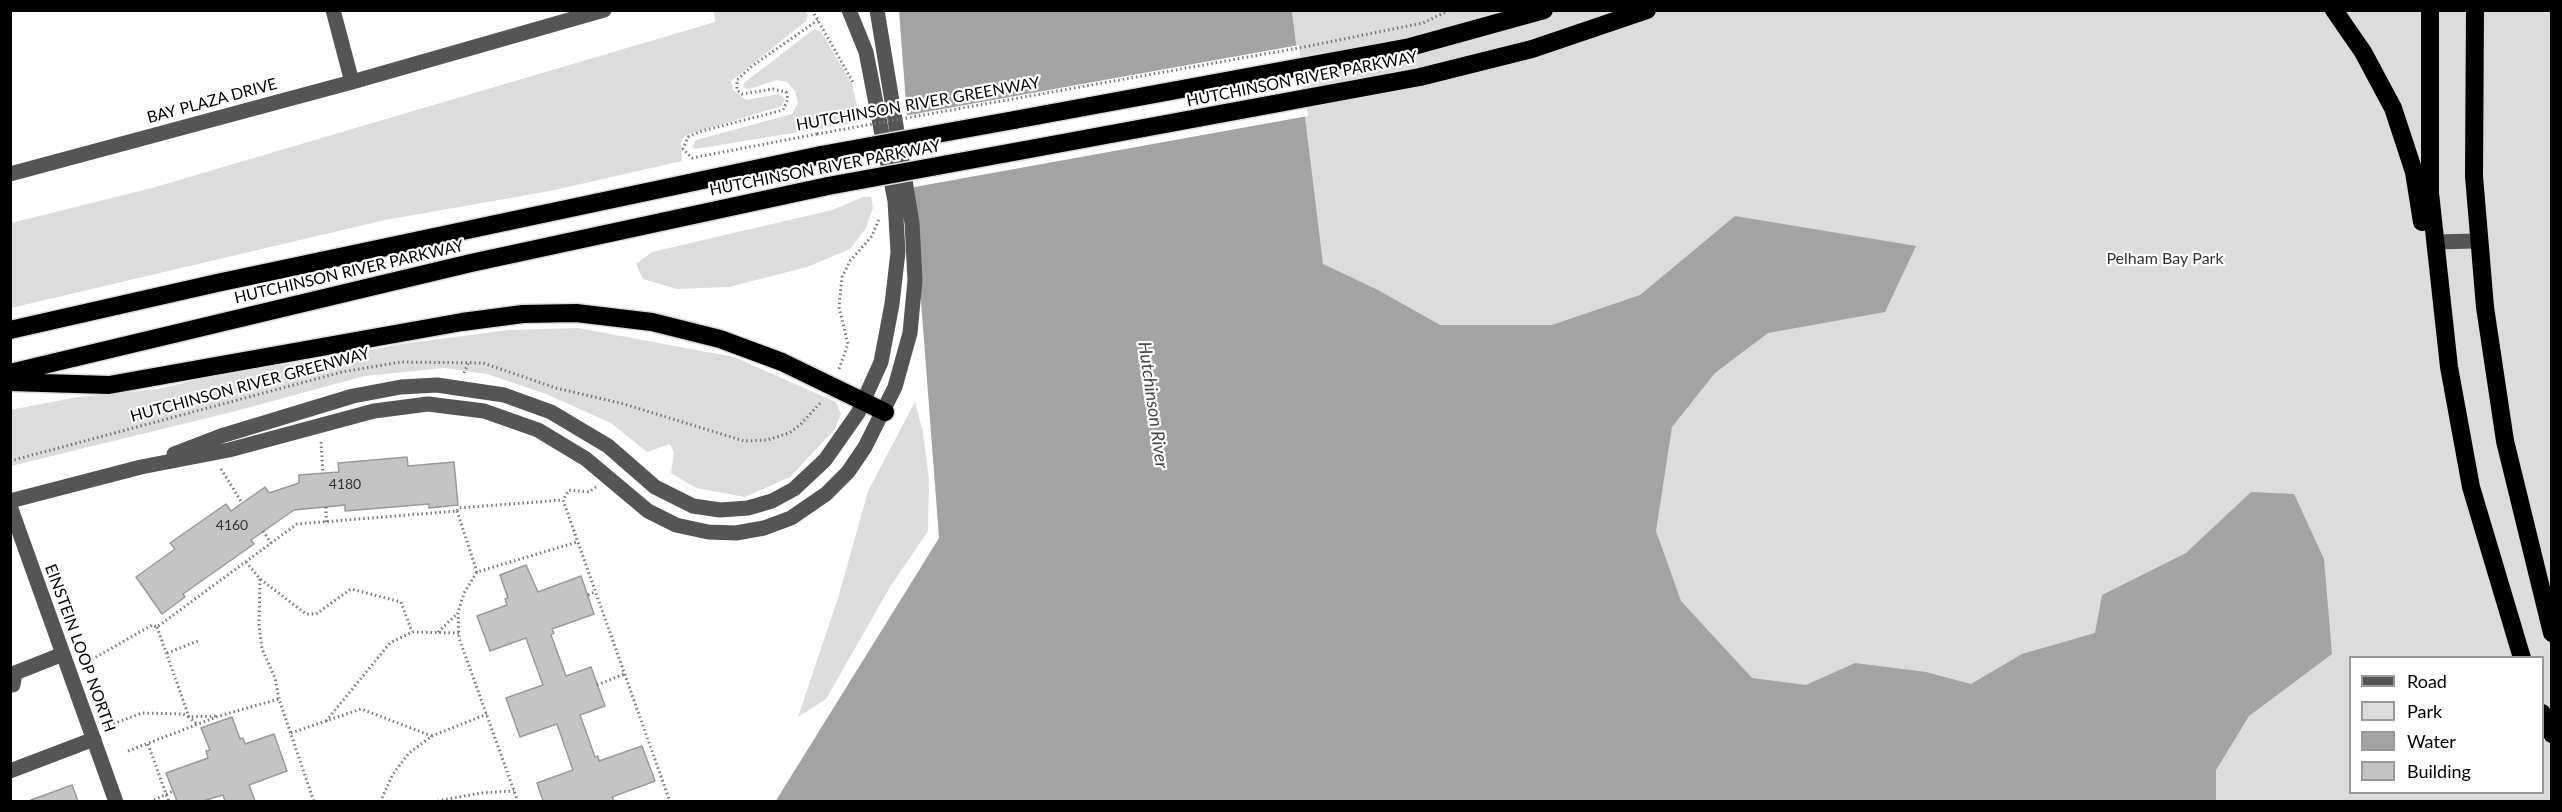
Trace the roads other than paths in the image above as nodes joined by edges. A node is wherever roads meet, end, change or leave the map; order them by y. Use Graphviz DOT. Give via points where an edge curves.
graph roads {
  1 [pos="333,10"];
  2 [pos="604,10"];
  3 [pos="842,10"];
  4 [pos="849,10"];
  5 [pos="877,10"];
  6 [pos="1544,10"];
  7 [pos="1647,10"];
  8 [pos="2334,10"];
  9 [pos="2430,10"];
  10 [pos="2475,10"];
  11 [pos="1525,15"];
  12 [pos="866,52"];
  13 [pos="352,82"];
  14 [pos="10,174"];
  15 [pos="2477,241"];
  16 [pos="2434,242"];
  17 [pos="2438,274"];
  18 [pos="10,330"];
  19 [pos="10,373"];
  20 [pos="10,382"];
  21 [pos="863,401"];
  22 [pos="885,412"];
  23 [pos="141,467"];
  24 [pos="10,501"];
  25 [pos="10,506"];
  26 [pos="2552,633"];
  27 [pos="63,654"];
  28 [pos="2522,656"];
  29 [pos="13,678"];
  30 [pos="2544,717"];
  31 [pos="2552,734"];
  32 [pos="93,736"];
  33 [pos="10,771"];
  34 [pos="116,801"];
  1 -- 13 [label="street"];
  2 -- 13 [label="street, BAY PLAZA DRIVE"];
  3 -- 12 [label="street"];
  4 -- 12 [label="street"];
  5 -- 22 [label="street" via="914,240 915,297 906,352"];
  6 -- 11 [label="highway, HUTCHINSON RIVER PARKWAY"];
  7 -- 19 [label="highway, HUTCHINSON RIVER PARKWAY, bridge" via="1569,38 1460,68 828,186 483,260"];
  8 -- 17 [label="highway" via="2367,57 2393,108 2414,172 2420,216"];
  9 -- 16 [label="highway"];
  10 -- 15 [label="highway" via="2473,128"];
  11 -- 18 [label="highway, HUTCHINSON RIVER PARKWAY, bridge" via="1453,37 1367,55 821,155"];
  12 -- 21 [label="street" via="896,209 898,252 886,342 875,379"];
  13 -- 14 [label="street, BAY PLAZA DRIVE"];
  15 -- 16 [label="street"];
  15 -- 26 [label="highway" via="2503,431"];
  16 -- 17 [label="highway"];
  17 -- 28 [label="highway" via="2463,449 2488,549"];
  20 -- 21 [label="highway" via="109,385 462,322 552,313 625,318 703,334 756,351"];
  21 -- 22 [label="highway"];
  21 -- 23 [label="street" via="837,445 804,481 772,501 734,510 693,506 667,495 595,437 536,405 485,391 436,385 353,396 221,436"];
  22 -- 23 [label="street" via="857,459 826,494 791,518 757,530 723,534 676,525 635,501 570,447 503,416 466,407 411,405 374,411 211,454"];
  23 -- 24 [label="street"];
  25 -- 27 [label="street, EINSTEIN LOOP NORTH"];
  27 -- 29 [label="street"];
  27 -- 32 [label="street, EINSTEIN LOOP NORTH"];
  30 -- 31 [label="highway"];
  32 -- 33 [label="street"];
  32 -- 34 [label="street, EINSTEIN LOOP NORTH"];
}
